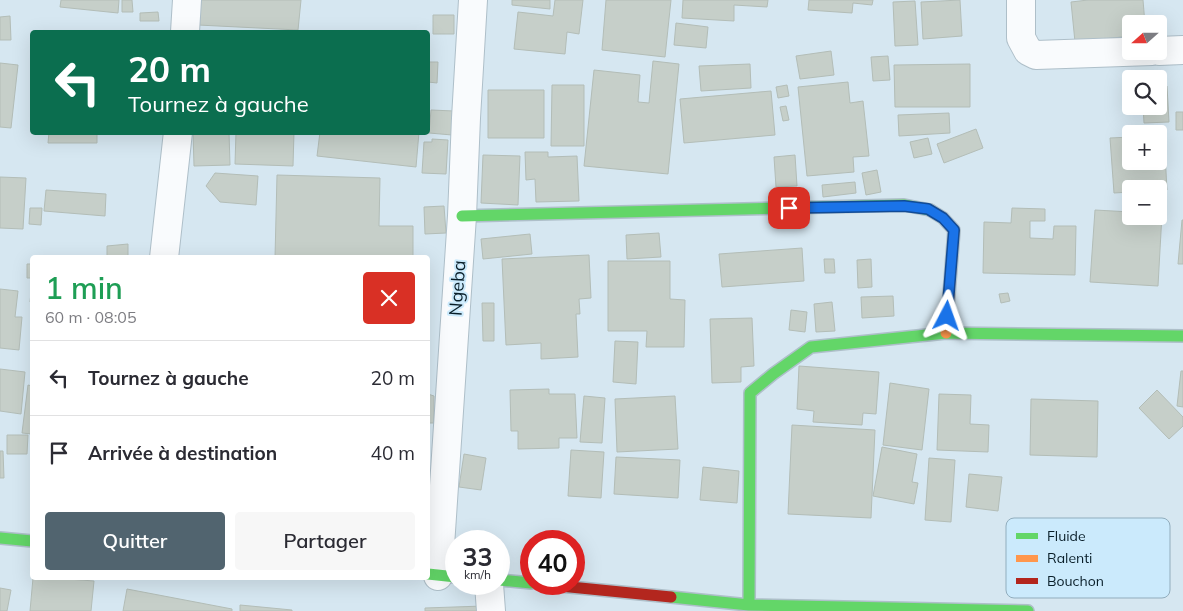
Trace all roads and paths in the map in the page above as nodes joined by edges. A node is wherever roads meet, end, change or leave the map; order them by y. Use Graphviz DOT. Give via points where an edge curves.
graph roads {
  1 [pos="187,0"];
  2 [pos="473,0"];
  3 [pos="1021,0"];
  4 [pos="186,30"];
  5 [pos="1183,50"];
  6 [pos="1168,51"];
  7 [pos="1122,52"];
  8 [pos="178,135"];
  9 [pos="462,216"];
  10 [pos="164,255"];
  11 [pos="946,333"];
  12 [pos="1183,336"];
  13 [pos="0,538"];
  14 [pos="30,541"];
  15 [pos="441,576"];
  16 [pos="585,589"];
  17 [pos="490,595"];
  18 [pos="749,605"];
  19 [pos="491,611"];
  20 [pos="1028,611"];
  1 -- 4 [label="street"];
  2 -- 9 [label="street, Ngeba"];
  3 -- 7 [label="street" via="1021,38 1028,51 1036,55"];
  5 -- 6 [label="street"];
  8 -- 10 [label="street"];
  9 -- 11 [label="main road" via="904,206 928,209 954,230"];
  9 -- 15 [label="street, Ngeba"];
  11 -- 12 [label="main road"];
  11 -- 18 [label="main road" via="811,347 750,393"];
  13 -- 14 [label="main road"];
  16 -- 18 [label="main road"];
  17 -- 19 [label="street"];
  18 -- 20 [label="main road"];
}
